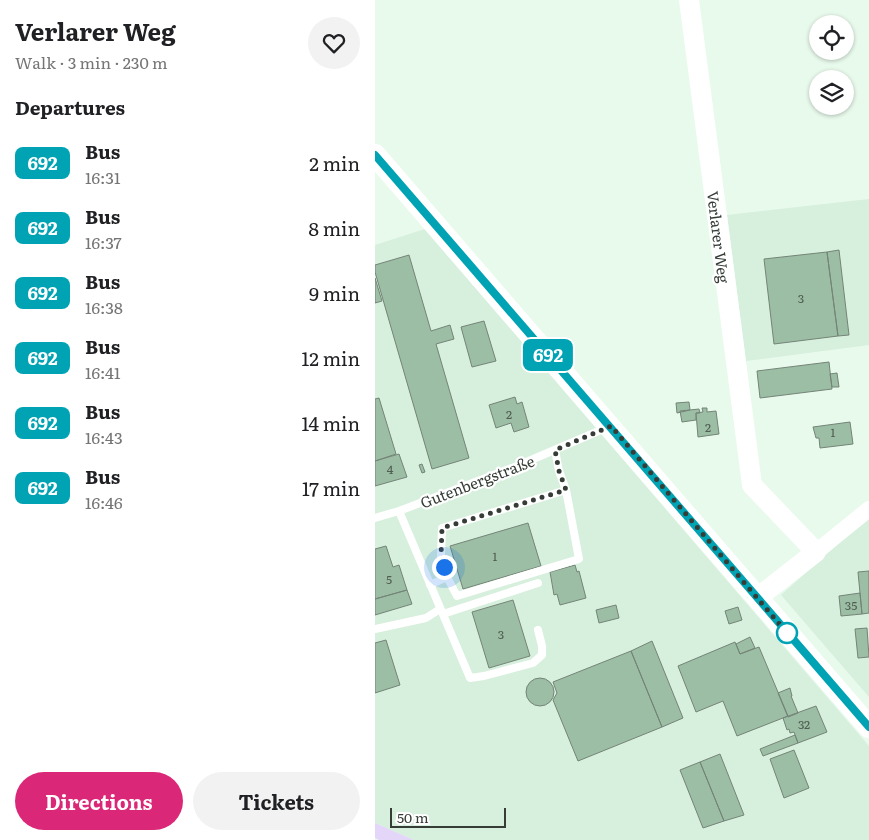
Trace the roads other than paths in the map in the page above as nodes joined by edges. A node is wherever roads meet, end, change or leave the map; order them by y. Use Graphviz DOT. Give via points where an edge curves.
graph roads {
  1 [pos="689,0"];
  2 [pos="375,155"];
  3 [pos="611,426"];
  4 [pos="555,450"];
  5 [pos="566,490"];
  6 [pos="869,510"];
  7 [pos="399,511"];
  8 [pos="375,518"];
  9 [pos="816,552"];
  10 [pos="447,577"];
  11 [pos="538,583"];
  12 [pos="430,585"];
  13 [pos="757,598"];
  14 [pos="441,611"];
  15 [pos="375,629"];
  16 [pos="538,630"];
  17 [pos="869,727"];
  1 -- 9 [label="street, Verlarer Weg" via="752,485"];
  2 -- 3 [label="main road"];
  3 -- 4 [label="lane, Gutenbergstraße"];
  3 -- 13 [label="main road"];
  4 -- 5 [label="lane"];
  4 -- 7 [label="lane, Gutenbergstraße"];
  5 -- 10 [label="lane" via="442,528 441,556"];
  5 -- 10 [label="lane" via="579,559 457,596"];
  6 -- 9 [label="street"];
  7 -- 8 [label="lane, Gutenbergstraße"];
  7 -- 12 [label="lane"];
  9 -- 13 [label="street"];
  10 -- 12 [label="lane"];
  11 -- 14 [label="lane"];
  12 -- 14 [label="lane"];
  13 -- 17 [label="main road"];
  14 -- 15 [label="lane" via="426,618"];
  14 -- 16 [label="lane" via="470,678 533,664 542,655"];
}
